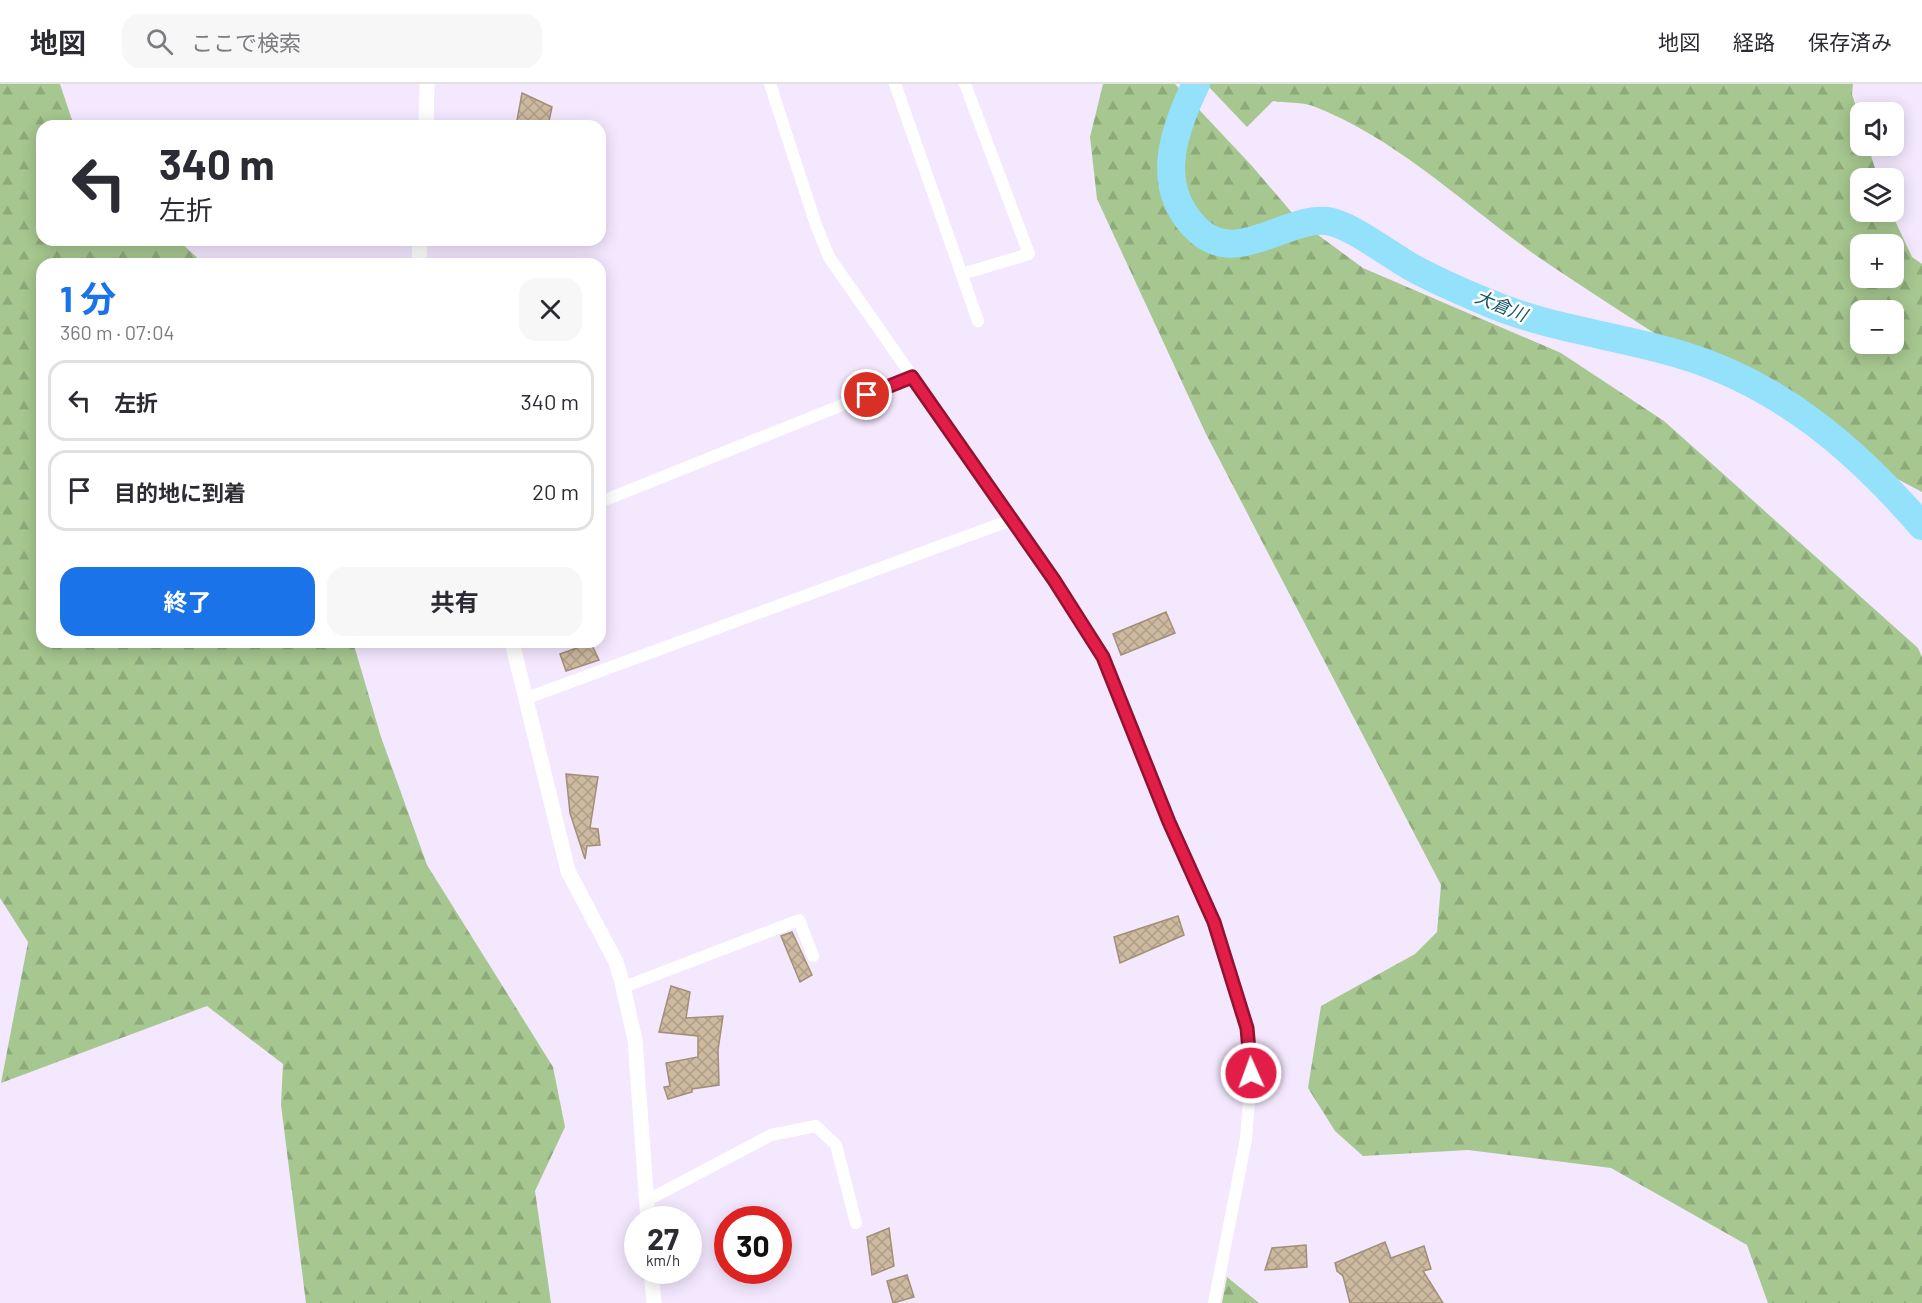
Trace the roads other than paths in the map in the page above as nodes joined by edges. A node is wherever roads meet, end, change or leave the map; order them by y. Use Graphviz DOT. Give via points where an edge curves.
graph roads {
  1 [pos="427,84"];
  2 [pos="771,84"];
  3 [pos="895,84"];
  4 [pos="965,84"];
  5 [pos="426,120"];
  6 [pos="962,274"];
  7 [pos="978,321"];
  8 [pos="912,377"];
  9 [pos="606,500"];
  10 [pos="1011,519"];
  11 [pos="514,648"];
  12 [pos="527,698"];
  13 [pos="813,956"];
  14 [pos="624,987"];
  15 [pos="646,1201"];
  16 [pos="647,1206"];
  17 [pos="856,1223"];
  18 [pos="652,1284"];
  19 [pos="654,1303"];
  20 [pos="1214,1303"];
  1 -- 5 [label="street"];
  2 -- 8 [label="street" via="829,256"];
  3 -- 6 [label="street"];
  4 -- 6 [label="street" via="1029,254"];
  6 -- 7 [label="street"];
  8 -- 9 [label="street"];
  8 -- 10 [label="street"];
  10 -- 12 [label="street"];
  10 -- 20 [label="street" via="1103,657 1214,922 1247,1028 1251,1073 1246,1139"];
  11 -- 12 [label="street"];
  12 -- 14 [label="street" via="568,871 616,962"];
  13 -- 14 [label="street" via="799,920"];
  14 -- 15 [label="street" via="635,1040"];
  15 -- 16 [label="street"];
  15 -- 17 [label="street" via="771,1135 816,1126 836,1145"];
  18 -- 19 [label="street"];
}
